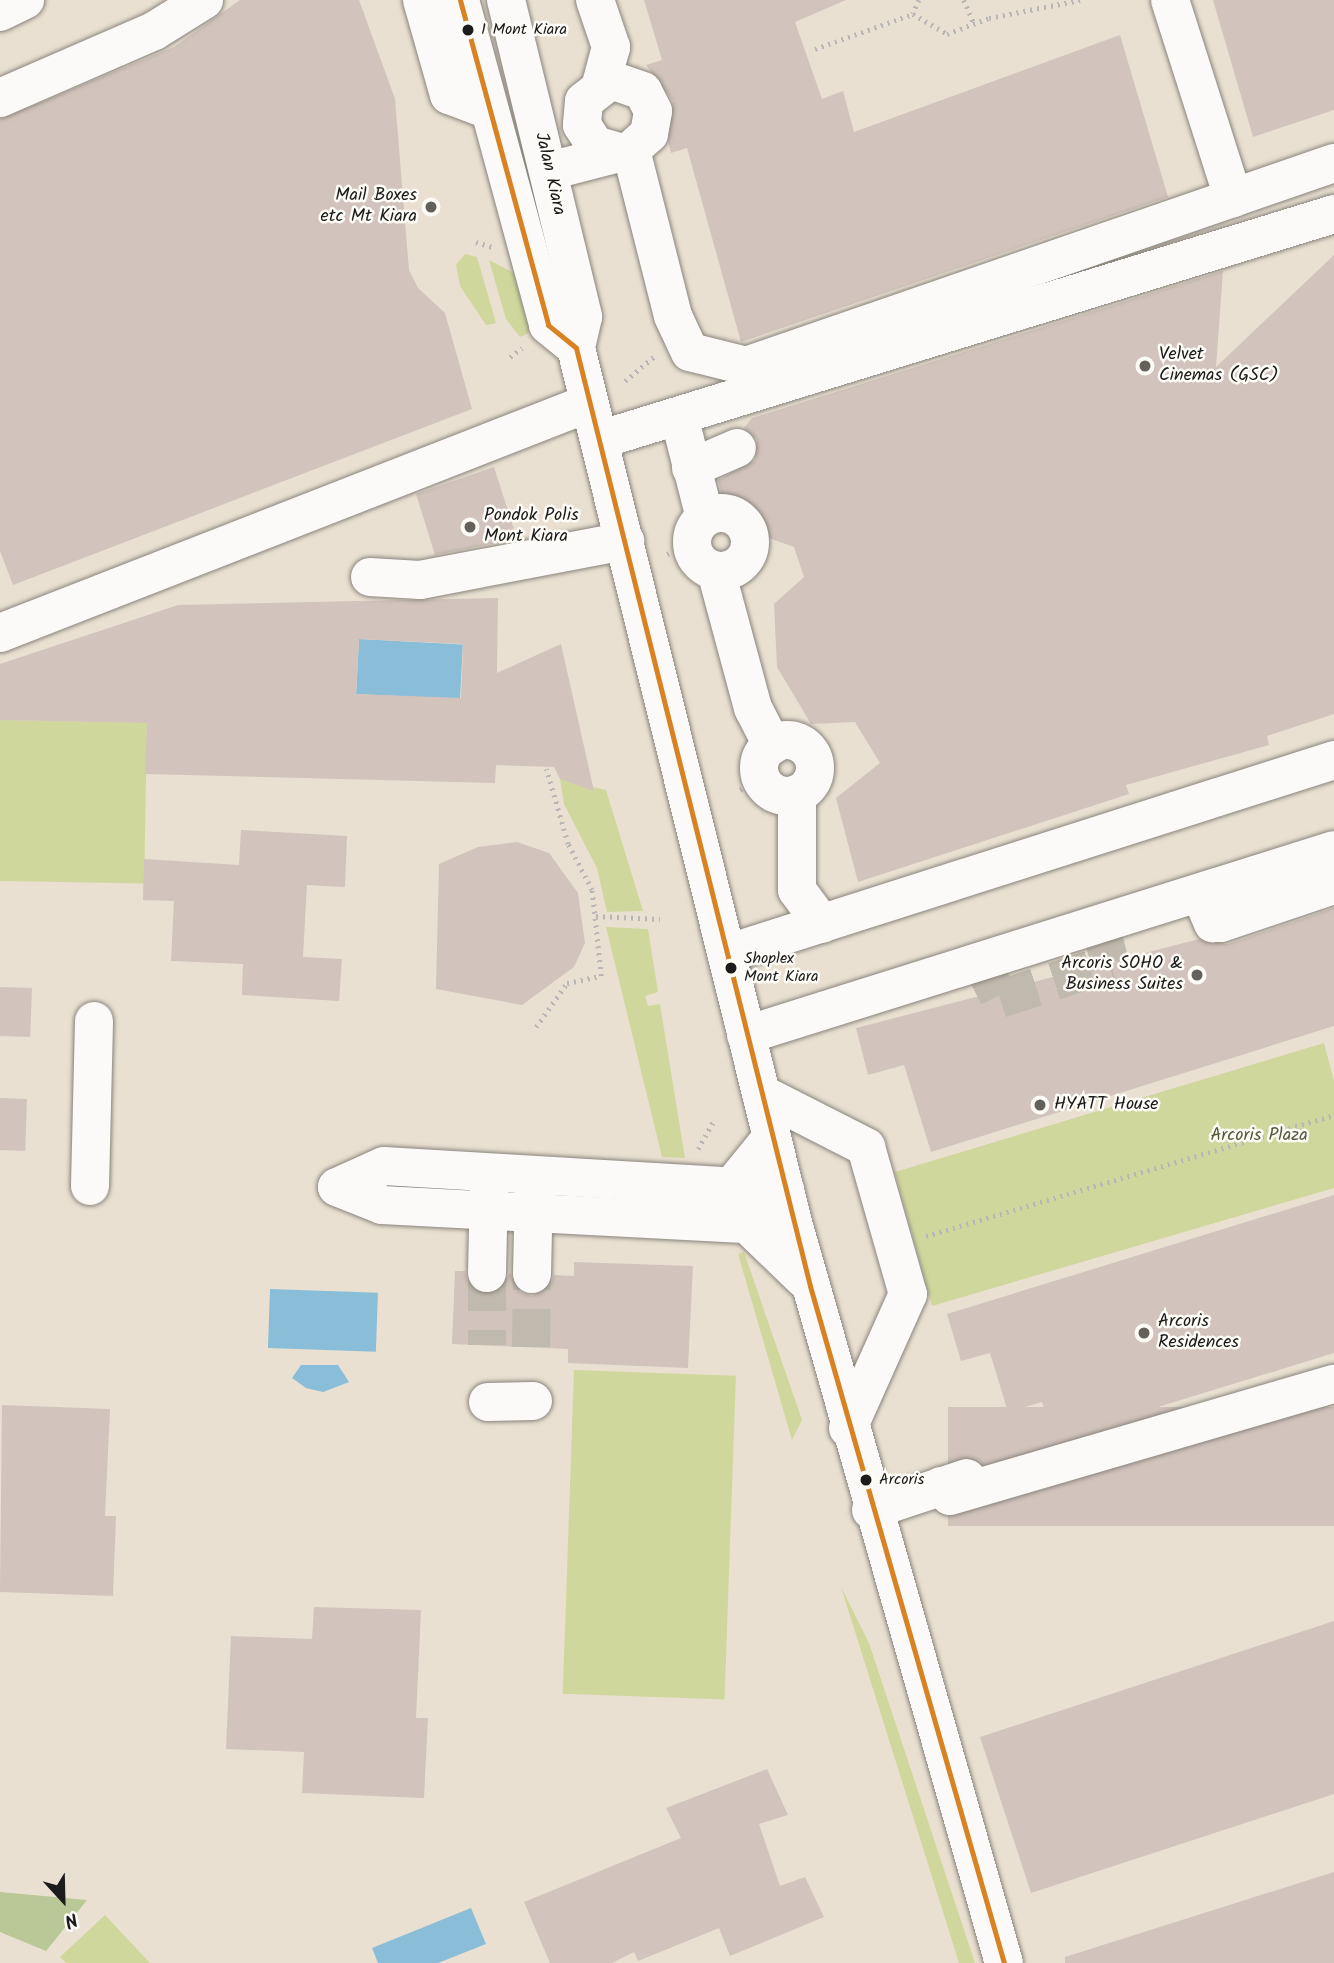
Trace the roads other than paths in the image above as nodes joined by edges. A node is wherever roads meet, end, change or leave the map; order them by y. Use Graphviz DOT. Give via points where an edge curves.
graph roads {
  1 [pos="25,0"];
  2 [pos="204,0"];
  3 [pos="422,0"];
  4 [pos="460,0"];
  5 [pos="506,0"];
  6 [pos="595,0"];
  7 [pos="1170,0"];
  8 [pos="0,12"];
  9 [pos="596,88"];
  10 [pos="0,98"];
  11 [pos="532,103"];
  12 [pos="489,110"];
  13 [pos="625,151"];
  14 [pos="1334,163"];
  15 [pos="549,171"];
  16 [pos="1233,198"];
  17 [pos="1334,214"];
  18 [pos="576,348"];
  19 [pos="589,403"];
  20 [pos="735,435"];
  21 [pos="684,440"];
  22 [pos="601,449"];
  23 [pos="625,541"];
  24 [pos="370,577"];
  25 [pos="0,633"];
  26 [pos="1334,761"];
  27 [pos="757,771"];
  28 [pos="797,794"];
  29 [pos="1334,850"];
  30 [pos="1334,885"];
  31 [pos="1200,892"];
  32 [pos="822,924"];
  33 [pos="729,953"];
  34 [pos="94,1021"];
  35 [pos="746,1035"];
  36 [pos="762,1094"];
  37 [pos="772,1137"];
  38 [pos="490,1170"];
  39 [pos="535,1175"];
  40 [pos="90,1186"];
  41 [pos="732,1186"];
  42 [pos="785,1189"];
  43 [pos="487,1210"];
  44 [pos="532,1214"];
  45 [pos="748,1225"];
  46 [pos="794,1226"];
  47 [pos="487,1273"];
  48 [pos="532,1274"];
  49 [pos="810,1286"];
  50 [pos="1334,1384"];
  51 [pos="1236,1392"];
  52 [pos="533,1401"];
  53 [pos="488,1402"];
  54 [pos="848,1428"];
  55 [pos="942,1486"];
  56 [pos="871,1510"];
  57 [pos="1004,1963"];
  1 -- 8 [label="main road"];
  2 -- 10 [label="main road" via="154,31"];
  3 -- 12 [label="main road" via="449,95"];
  4 -- 12 [label="main road"];
  5 -- 11 [label="main road, Jalan Kiara"];
  6 -- 9 [label="main road" via="611,47"];
  7 -- 16 [label="main road"];
  9 -- 11 [label="main road"];
  9 -- 13 [label="main road" via="581,113 587,136"];
  9 -- 13 [label="main road" via="623,80 650,100 653,123"];
  11 -- 15 [label="main road, Jalan Kiara"];
  12 -- 18 [label="main road" via="548,325"];
  13 -- 15 [label="main road"];
  13 -- 16 [label="main road" via="673,316 690,352 746,366"];
  14 -- 16 [label="main road"];
  15 -- 18 [label="main road, Jalan Kiara" via="583,317"];
  17 -- 21 [label="main road"];
  18 -- 19 [label="main road, Jalan Kiara"];
  19 -- 22 [label="main road, Jalan Kiara"];
  19 -- 25 [label="main road"];
  20 -- 21 [label="main road"];
  21 -- 22 [label="main road"];
  21 -- 22 [label="main road" via="669,454"];
  21 -- 27 [label="main road" via="695,546 753,708"];
  22 -- 23 [label="main road, Jalan Kiara"];
  23 -- 24 [label="main road" via="420,580"];
  23 -- 33 [label="main road, Jalan Kiara"];
  26 -- 32 [label="main road"];
  27 -- 28 [label="main road" via="779,795"];
  27 -- 28 [label="main road" via="799,742 812,756 814,774"];
  28 -- 32 [label="main road" via="797,890"];
  29 -- 31 [label="main road"];
  30 -- 31 [label="main road" via="1221,923 1213,923"];
  31 -- 35 [label="main road"];
  32 -- 33 [label="main road"];
  33 -- 35 [label="main road, Jalan Kiara"];
  34 -- 40 [label="main road"];
  35 -- 36 [label="main road, Jalan Kiara"];
  36 -- 37 [label="main road, Jalan Kiara"];
  36 -- 54 [label="main road" via="866,1147 908,1294"];
  37 -- 41 [label="main road"];
  37 -- 42 [label="main road, Jalan Kiara"];
  38 -- 39 [label="main road"];
  38 -- 43 [label="main road"];
  38 -- 43 [label="main road" via="384,1166 337,1187 382,1205"];
  39 -- 41 [label="main road"];
  39 -- 44 [label="main road"];
  41 -- 42 [label="main road"];
  42 -- 46 [label="main road, Jalan Kiara"];
  43 -- 44 [label="main road"];
  43 -- 47 [label="main road"];
  44 -- 45 [label="main road"];
  44 -- 48 [label="main road"];
  45 -- 46 [label="main road"];
  45 -- 49 [label="main road"];
  46 -- 49 [label="main road, Jalan Kiara"];
  49 -- 54 [label="main road, Jalan Kiara"];
  50 -- 55 [label="main road" via="950,1496"];
  51 -- 55 [label="main road"];
  52 -- 53 [label="main road"];
  54 -- 56 [label="main road, Jalan Kiara"];
  55 -- 56 [label="main road"];
  56 -- 57 [label="main road, Jalan Kiara"];
}
